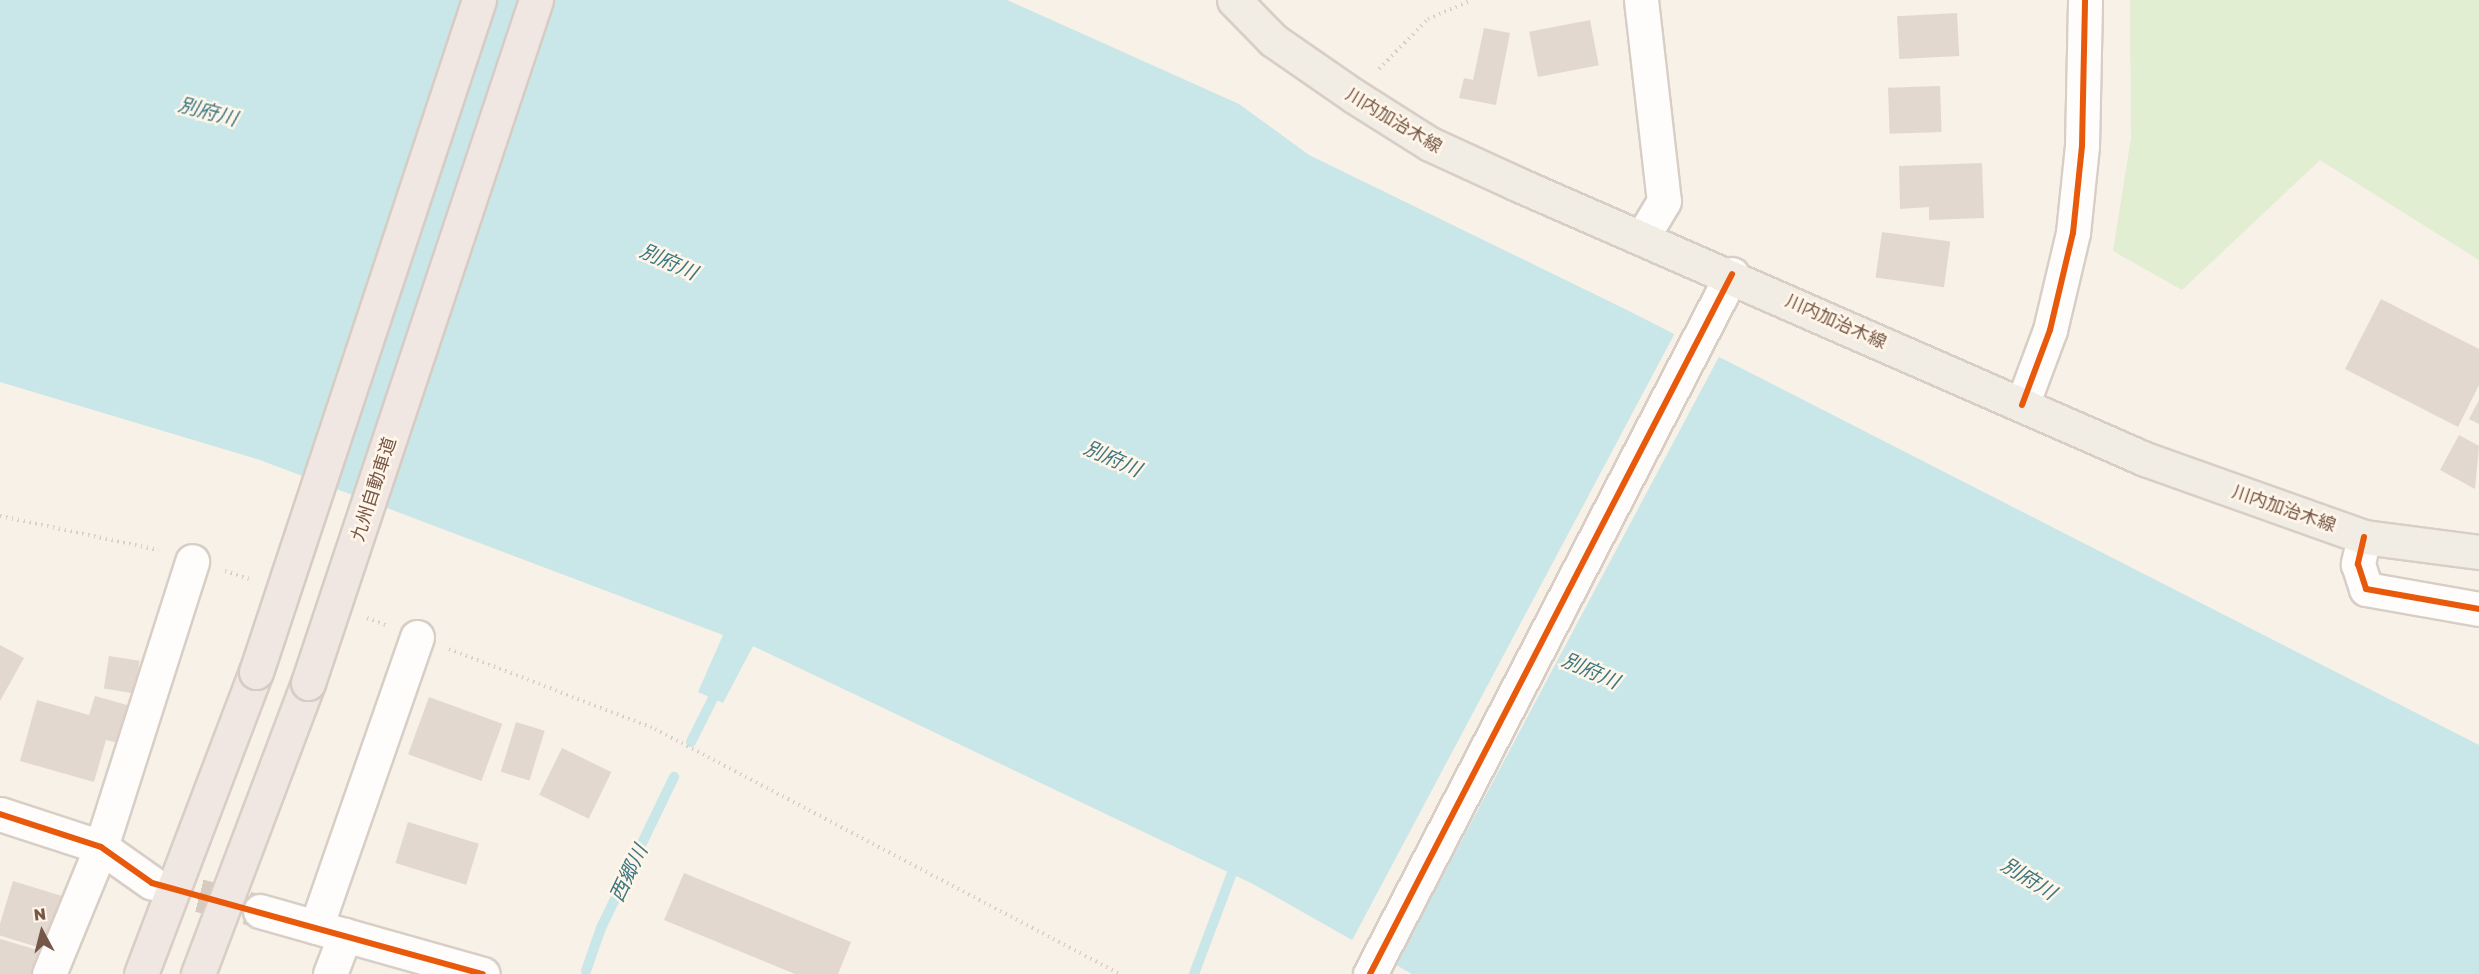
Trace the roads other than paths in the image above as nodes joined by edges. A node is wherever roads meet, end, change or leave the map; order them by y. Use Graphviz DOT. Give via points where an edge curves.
graph roads {
  1 [pos="479,0"];
  2 [pos="536,0"];
  3 [pos="1234,0"];
  4 [pos="1641,0"];
  5 [pos="2085,0"];
  6 [pos="1643,236"];
  7 [pos="1732,274"];
  8 [pos="2022,405"];
  9 [pos="2364,537"];
  10 [pos="2479,552"];
  11 [pos="192,561"];
  12 [pos="2479,609"];
  13 [pos="417,637"];
  14 [pos="0,814"];
  15 [pos="101,847"];
  16 [pos="152,883"];
  17 [pos="260,911"];
  18 [pos="331,931"];
  19 [pos="49,974"];
  20 [pos="141,974"];
  21 [pos="198,974"];
  22 [pos="330,974"];
  23 [pos="483,974"];
  24 [pos="1370,974"];
  1 -- 20 [label="highway, bridge" via="256,672"];
  2 -- 21 [label="highway, 九州自動車道, bridge" via="308,683"];
  3 -- 6 [label="main road, 川内加治木線" via="1273,40 1430,144"];
  4 -- 6 [label="street" via="1664,201"];
  5 -- 8 [label="street" via="2082,146 2073,233 2050,330"];
  6 -- 7 [label="main road, 川内加治木線"];
  7 -- 8 [label="main road, 川内加治木線"];
  7 -- 24 [label="street"];
  8 -- 9 [label="main road, 川内加治木線" via="2145,459"];
  9 -- 10 [label="main road, 川内加治木線"];
  9 -- 12 [label="street" via="2358,564 2367,589"];
  11 -- 15 [label="street"];
  13 -- 18 [label="street"];
  14 -- 15 [label="street"];
  15 -- 16 [label="street"];
  15 -- 19 [label="street"];
  17 -- 18 [label="street"];
  18 -- 22 [label="street"];
  18 -- 23 [label="street"];
}
